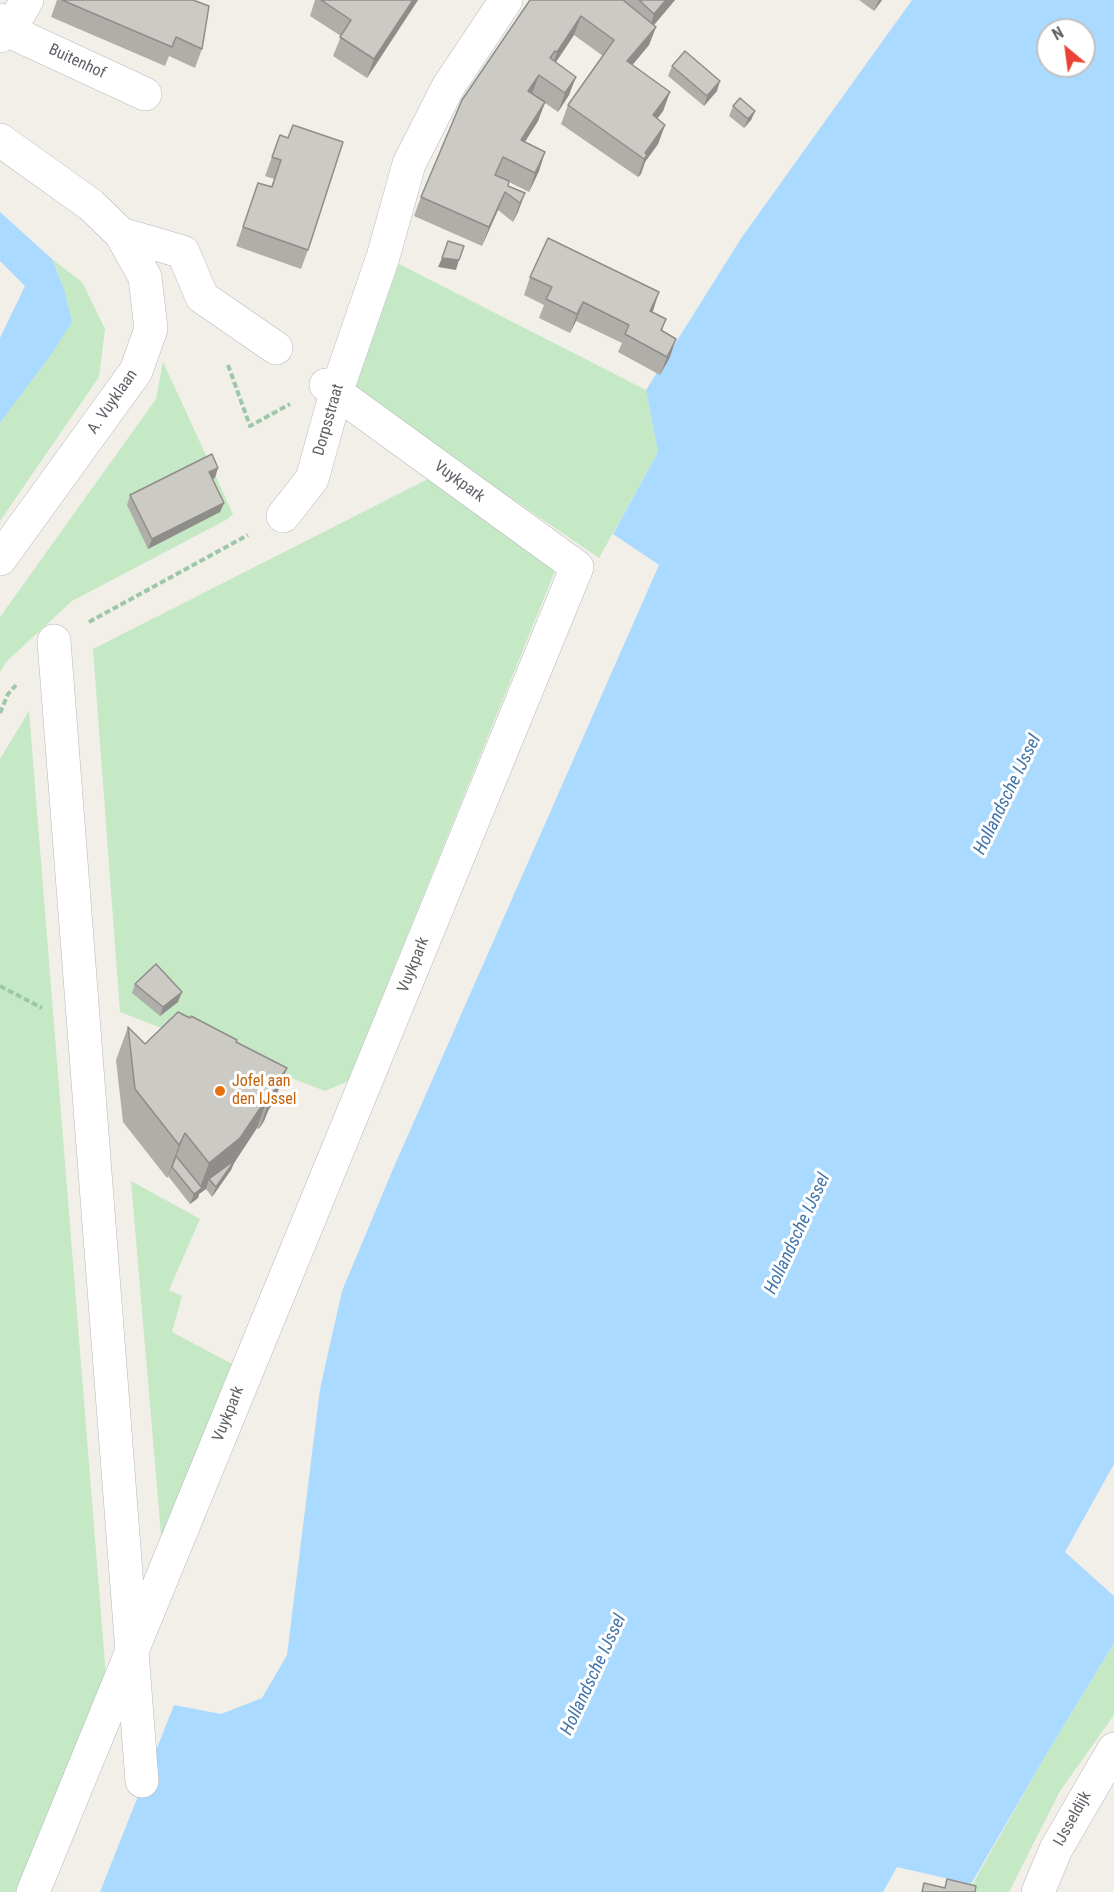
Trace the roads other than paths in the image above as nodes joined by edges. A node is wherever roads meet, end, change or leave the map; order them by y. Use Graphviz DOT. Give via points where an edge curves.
graph roads {
  1 [pos="27,0"];
  2 [pos="506,0"];
  3 [pos="3,29"];
  4 [pos="145,94"];
  5 [pos="0,140"];
  6 [pos="121,234"];
  7 [pos="276,348"];
  8 [pos="331,389"];
  9 [pos="283,516"];
  10 [pos="0,560"];
  11 [pos="54,641"];
  12 [pos="132,1651"];
  13 [pos="1114,1749"];
  14 [pos="142,1781"];
  15 [pos="33,1892"];
  16 [pos="1038,1892"];
  1 -- 3 [label="street, Buitenhof"];
  2 -- 8 [label="street, Dorpsstraat" via="448,87 409,164 383,257"];
  3 -- 4 [label="street, Buitenhof"];
  5 -- 6 [label="street, A. Vuyklaan" via="91,205"];
  6 -- 7 [label="street" via="183,252 202,297"];
  6 -- 10 [label="street, A. Vuyklaan" via="145,277 150,329 136,370"];
  8 -- 9 [label="street, Dorpsstraat" via="312,479"];
  8 -- 12 [label="street, Vuykpark" via="577,567"];
  11 -- 12 [label="street, Vuykpark"];
  12 -- 14 [label="street, Vuykpark"];
  12 -- 15 [label="street, Vuykpark"];
  13 -- 16 [label="street, IJsseldijk" via="1056,1850"];
}
